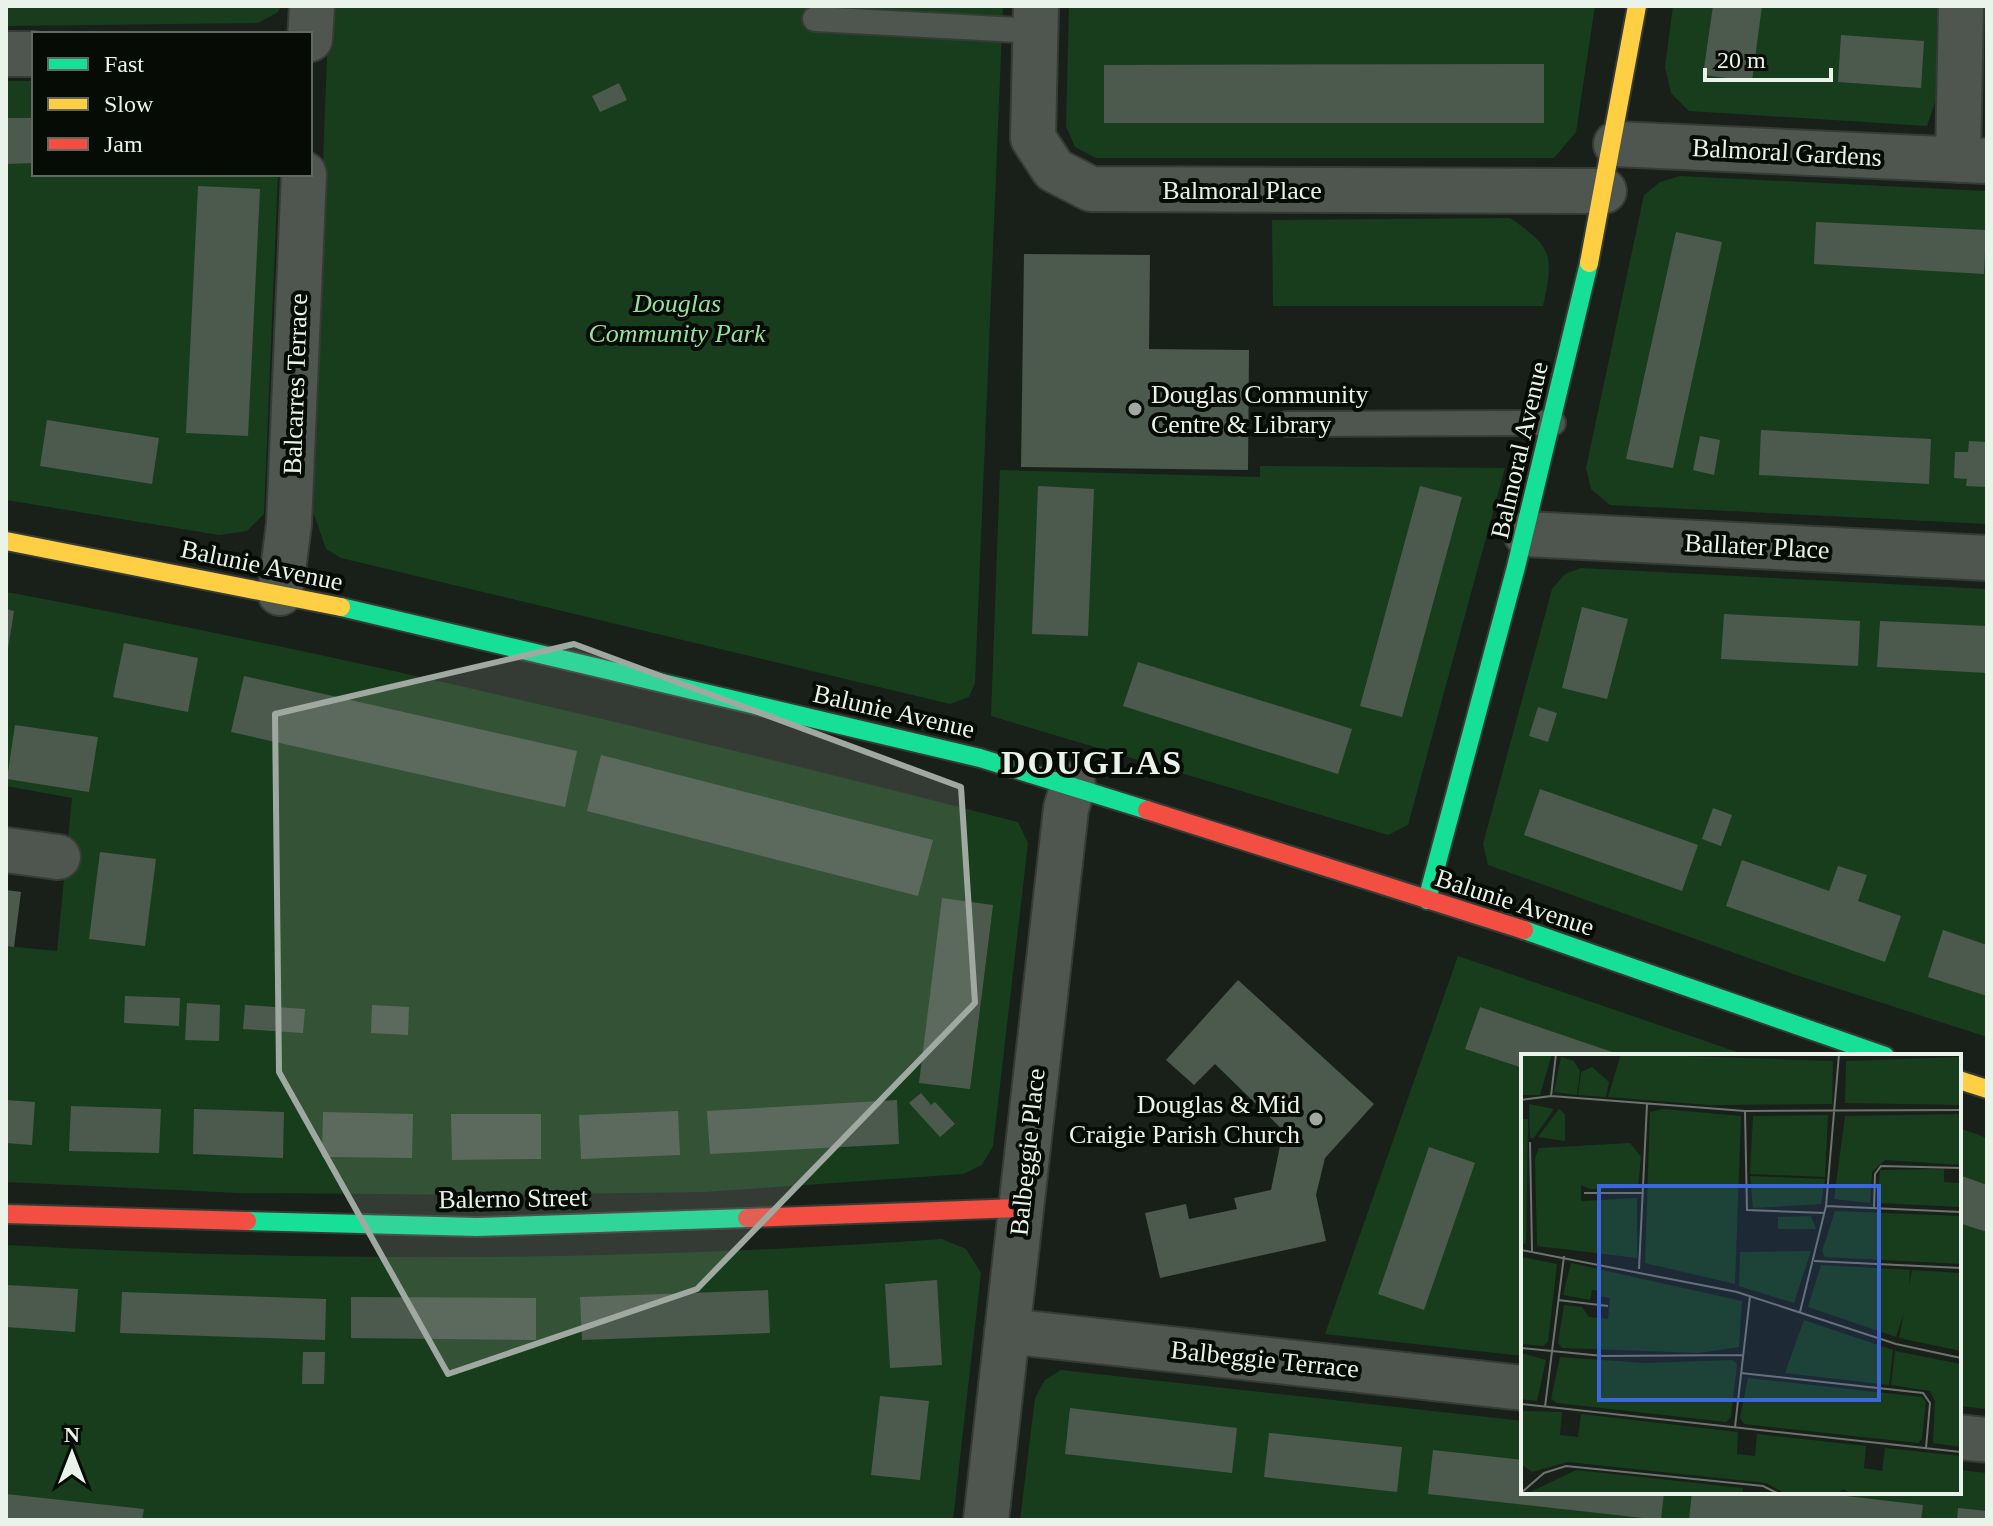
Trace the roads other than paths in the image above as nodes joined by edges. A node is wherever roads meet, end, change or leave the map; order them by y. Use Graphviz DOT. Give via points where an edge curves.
graph roads {
  1 [pos="312,6"];
  2 [pos="1637,6"];
  3 [pos="1961,6"];
  4 [pos="815,19"];
  5 [pos="1035,19"];
  6 [pos="310,32"];
  7 [pos="6,54"];
  8 [pos="32,54"];
  9 [pos="1616,144"];
  10 [pos="1973,160"];
  11 [pos="304,176"];
  12 [pos="1604,191"];
  13 [pos="1553,423"];
  14 [pos="1287,424"];
  15 [pos="1526,534"];
  16 [pos="6,541"];
  17 [pos="1987,558"];
  18 [pos="280,593"];
  19 [pos="1073,785"];
  20 [pos="6,850"];
  21 [pos="58,857"];
  22 [pos="1427,900"];
  23 [pos="1879,1054"];
  24 [pos="1961,1081"];
  25 [pos="1987,1089"];
  26 [pos="1020,1208"];
  27 [pos="6,1214"];
  28 [pos="1007,1331"];
  29 [pos="1521,1388"];
  30 [pos="1961,1437"];
  31 [pos="1987,1440"];
  32 [pos="986,1520"];
  1 -- 6 [label="street"];
  2 -- 9 [label="street, Balmoral Avenue"];
  3 -- 10 [label="street, Balmoral Gardens"];
  4 -- 5 [label="lane"];
  5 -- 12 [label="street, Balmoral Place" via="1033,138 1054,170 1091,189"];
  7 -- 8 [label="street"];
  9 -- 10 [label="street, Balmoral Gardens"];
  9 -- 12 [label="street, Balmoral Avenue"];
  11 -- 18 [label="street, Balcarres Terrace" via="289,524"];
  12 -- 13 [label="street, Balmoral Avenue"];
  13 -- 14 [label="lane"];
  13 -- 15 [label="street, Balmoral Avenue"];
  15 -- 17 [label="street, Ballater Place"];
  15 -- 22 [label="street, Balmoral Avenue"];
  16 -- 18 [label="street, Balunie Avenue"];
  18 -- 19 [label="street, Balunie Avenue" via="965,754"];
  19 -- 22 [label="street, Balunie Avenue"];
  19 -- 26 [label="street, Balbeggie Place"];
  20 -- 21 [label="street"];
  22 -- 23 [label="street, Balunie Avenue"];
  24 -- 25 [label="street"];
  26 -- 27 [label="street, Balerno Street" via="477,1227"];
  26 -- 28 [label="street, Balbeggie Place"];
  28 -- 29 [label="street, Balbeggie Terrace"];
  28 -- 32 [label="street, Balbeggie Place"];
  30 -- 31 [label="street"];
}
